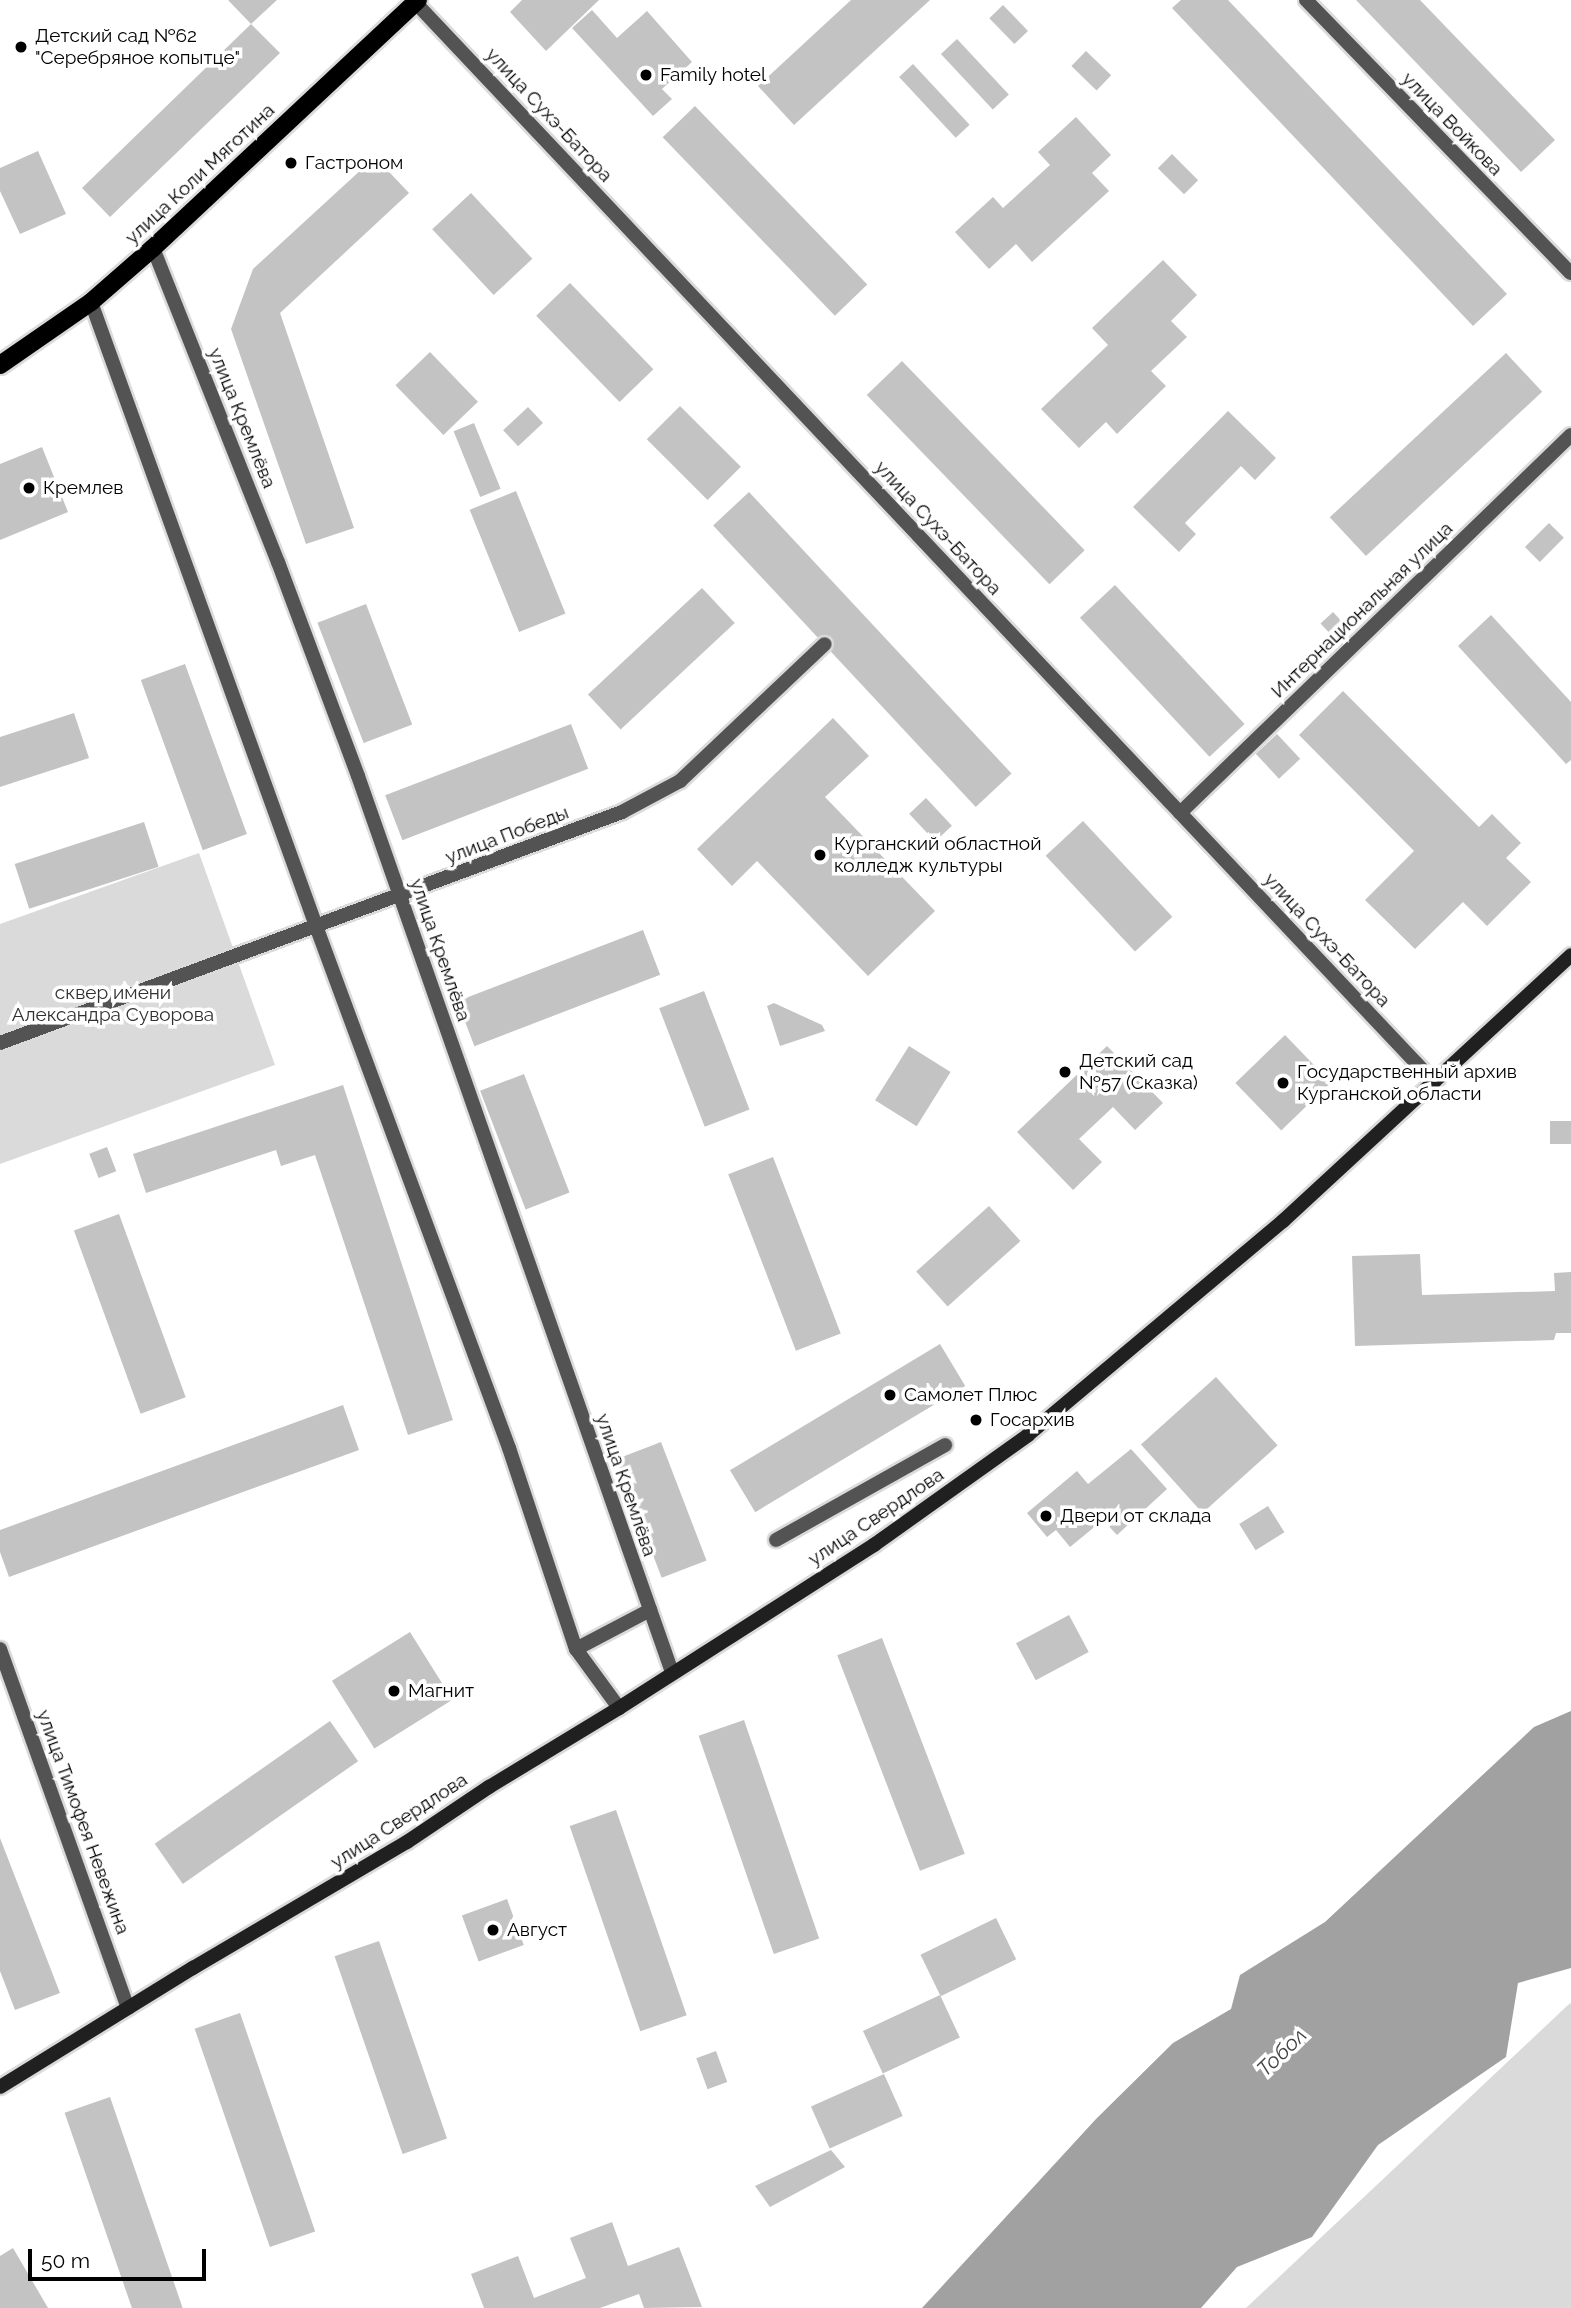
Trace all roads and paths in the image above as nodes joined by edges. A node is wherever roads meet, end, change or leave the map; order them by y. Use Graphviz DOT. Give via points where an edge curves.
graph roads {
  1 [pos="1306,0"];
  2 [pos="416,1"];
  3 [pos="153,248"];
  4 [pos="1571,273"];
  5 [pos="91,302"];
  6 [pos="0,365"];
  7 [pos="1571,435"];
  8 [pos="825,644"];
  9 [pos="1181,813"];
  10 [pos="400,896"];
  11 [pos="316,926"];
  12 [pos="1571,955"];
  13 [pos="0,1043"];
  14 [pos="1434,1082"];
  15 [pos="945,1445"];
  16 [pos="776,1539"];
  17 [pos="650,1610"];
  18 [pos="0,1648"];
  19 [pos="576,1649"];
  20 [pos="672,1672"];
  21 [pos="619,1708"];
  22 [pos="128,2008"];
  23 [pos="0,2087"];
  1 -- 4 [label="street, улица Войкова"];
  2 -- 3 [label="main road, улица Коли Мяготина"];
  2 -- 9 [label="street, улица Сухэ-Батора"];
  3 -- 5 [label="main road, улица Коли Мяготина"];
  3 -- 10 [label="street, улица Кремлёва" via="278,562"];
  5 -- 6 [label="main road, улица Коли Мяготина"];
  5 -- 11 [label="street"];
  7 -- 9 [label="street, Интернациональная улица"];
  8 -- 10 [label="street, улица Победы" via="680,781 622,813"];
  9 -- 14 [label="street, улица Сухэ-Батора"];
  10 -- 11 [label="street, улица Победы"];
  10 -- 17 [label="street, улица Кремлёва"];
  11 -- 13 [label="street, улица Победы"];
  11 -- 19 [label="street" via="509,1448"];
  12 -- 14 [label="main road, улица Свердлова"];
  14 -- 20 [label="main road, улица Свердлова" via="1283,1221 1028,1436 874,1545"];
  15 -- 16 [label="street"];
  17 -- 19 [label="street"];
  17 -- 20 [label="street, улица Кремлёва"];
  18 -- 22 [label="street, улица Тимофея Невежина"];
  19 -- 21 [label="street"];
  20 -- 21 [label="main road, улица Свердлова"];
  21 -- 22 [label="main road, улица Свердлова" via="407,1842"];
  22 -- 23 [label="main road, улица Свердлова"];
}
